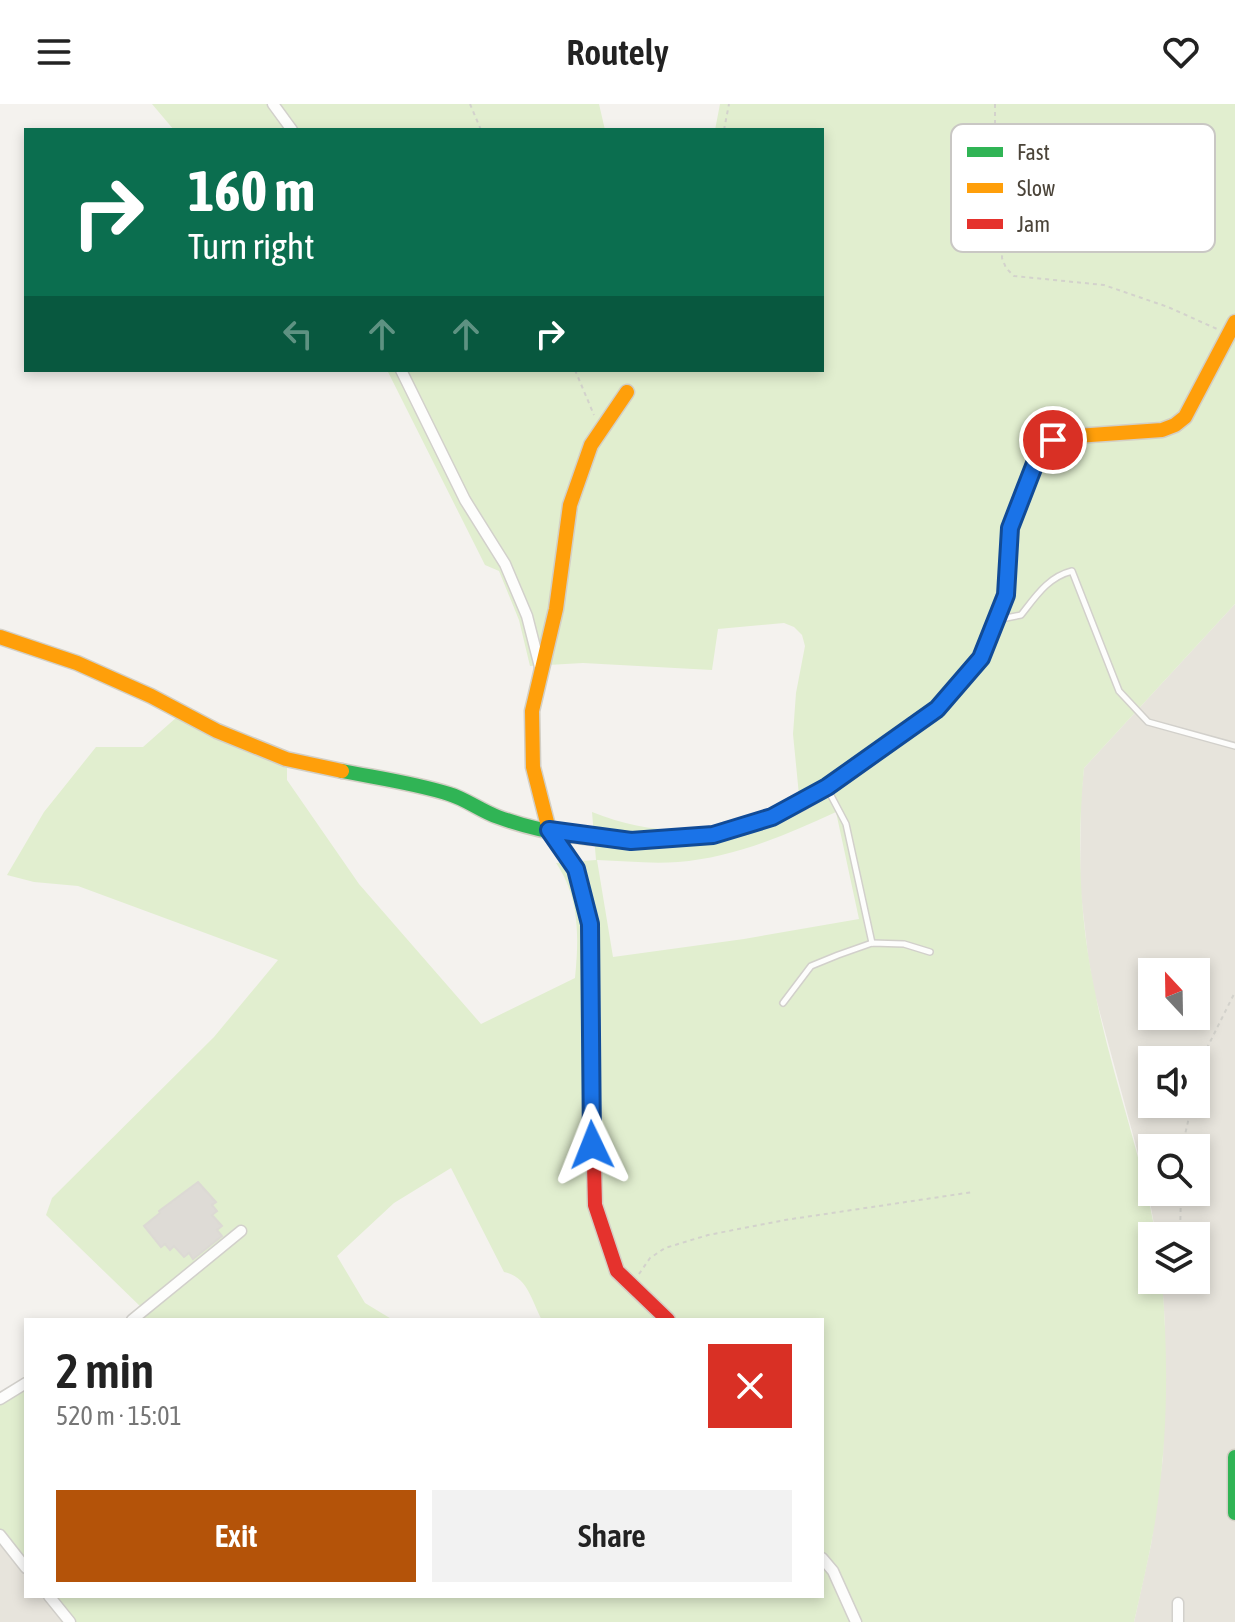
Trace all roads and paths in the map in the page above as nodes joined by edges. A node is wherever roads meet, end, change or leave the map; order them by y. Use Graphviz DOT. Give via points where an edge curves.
graph roads {
  1 [pos="273,104"];
  2 [pos="470,104"];
  3 [pos="729,104"];
  4 [pos="291,128"];
  5 [pos="480,128"];
  6 [pos="724,128"];
  7 [pos="1002,252"];
  8 [pos="1232,328"];
  9 [pos="402,372"];
  10 [pos="576,372"];
  11 [pos="627,392"];
  12 [pos="600,431"];
  13 [pos="996,620"];
  14 [pos="0,637"];
  15 [pos="541,671"];
  16 [pos="1235,746"];
  17 [pos="827,787"];
  18 [pos="549,830"];
  19 [pos="872,943"];
  20 [pos="930,952"];
  21 [pos="1235,992"];
  22 [pos="783,1003"];
  23 [pos="1208,1046"];
  24 [pos="973,1192"];
  25 [pos="241,1231"];
  26 [pos="634,1288"];
  27 [pos="134,1318"];
  28 [pos="666,1318"];
  29 [pos="24,1384"];
  30 [pos="0,1399"];
  31 [pos="1235,1457"];
  32 [pos="1234,1486"];
  33 [pos="1235,1513"];
  34 [pos="0,1535"];
  35 [pos="824,1560"];
  36 [pos="24,1565"];
  37 [pos="51,1598"];
  38 [pos="1178,1603"];
  39 [pos="70,1622"];
  40 [pos="856,1622"];
  41 [pos="1178,1622"];
  1 -- 4 [label="street"];
  2 -- 5 [label="path"];
  3 -- 6 [label="path"];
  7 -- 8 [label="path" via="1014,276 1104,285"];
  8 -- 13 [label="street" via="1185,417 1175,425 1062,437 1039,453 1010,528 1006,595"];
  9 -- 15 [label="street" via="465,500 505,564 527,616"];
  10 -- 12 [label="path"];
  11 -- 12 [label="street"];
  12 -- 15 [label="street" via="570,505 556,609"];
  13 -- 16 [label="lane" via="1021,615 1039,591 1072,571 1119,691 1148,722"];
  13 -- 17 [label="street" via="981,658 937,709"];
  14 -- 18 [label="street" via="77,663 286,759 450,794 498,817"];
  15 -- 18 [label="street" via="532,711 533,767"];
  17 -- 18 [label="street" via="772,817 713,835 631,841"];
  17 -- 19 [label="lane" via="846,824"];
  18 -- 26 [label="street" via="576,869 590,924 595,1205 617,1271"];
  19 -- 20 [label="lane"];
  19 -- 22 [label="lane" via="811,966"];
  21 -- 23 [label="path"];
  24 -- 26 [label="path" via="785,1220 674,1245 650,1258"];
  25 -- 27 [label="street"];
  26 -- 28 [label="street"];
  29 -- 30 [label="street"];
  31 -- 32 [label="street"];
  32 -- 33 [label="street"];
  34 -- 36 [label="street"];
  35 -- 40 [label="street"];
  37 -- 39 [label="street"];
  38 -- 41 [label="street"];
}
